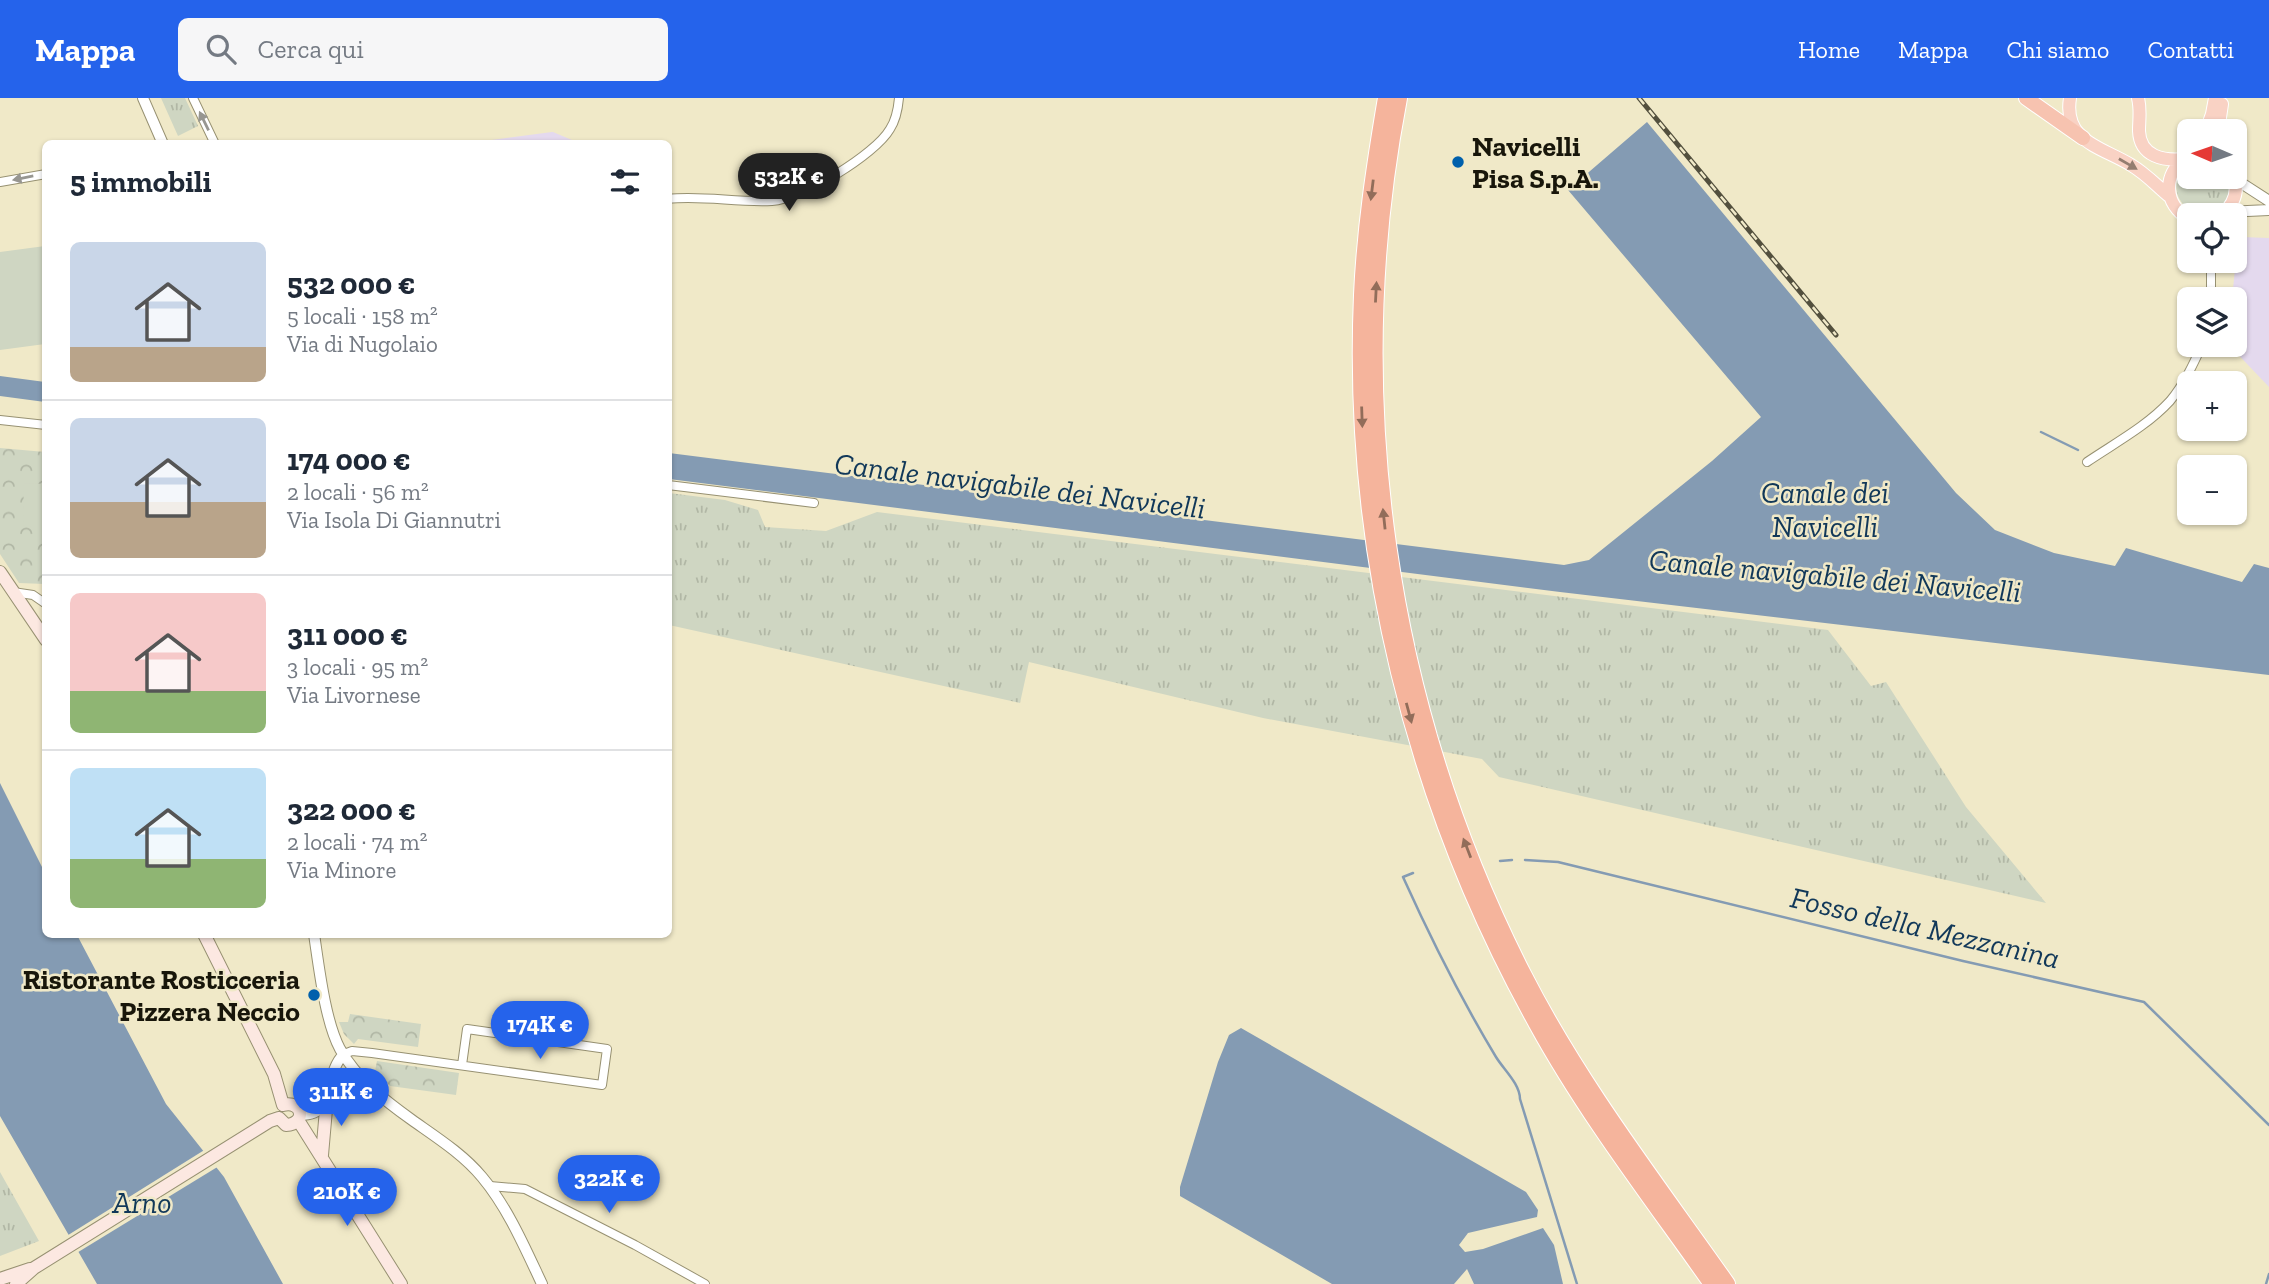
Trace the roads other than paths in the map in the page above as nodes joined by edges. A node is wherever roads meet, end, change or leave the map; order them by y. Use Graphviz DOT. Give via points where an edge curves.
graph roads {
  1 [pos="143,98"];
  2 [pos="193,98"];
  3 [pos="899,98"];
  4 [pos="1386,98"];
  5 [pos="1399,98"];
  6 [pos="2026,98"];
  7 [pos="2070,98"];
  8 [pos="2138,98"];
  9 [pos="2215,98"];
  10 [pos="2223,98"];
  11 [pos="2210,119"];
  12 [pos="2220,119"];
  13 [pos="2082,138"];
  14 [pos="161,140"];
  15 [pos="213,140"];
  16 [pos="2177,158"];
  17 [pos="2177,165"];
  18 [pos="42,175"];
  19 [pos="0,182"];
  20 [pos="2247,187"];
  21 [pos="2169,196"];
  22 [pos="672,199"];
  23 [pos="2269,201"];
  24 [pos="2177,208"];
  25 [pos="2269,210"];
  26 [pos="2247,211"];
  27 [pos="2196,357"];
  28 [pos="0,420"];
  29 [pos="42,425"];
  30 [pos="2087,461"];
  31 [pos="672,485"];
  32 [pos="814,503"];
  33 [pos="0,572"];
  34 [pos="13,592"];
  35 [pos="42,601"];
  36 [pos="42,634"];
  37 [pos="1443,802"];
  38 [pos="206,938"];
  39 [pos="315,938"];
  40 [pos="344,1054"];
  41 [pos="462,1065"];
  42 [pos="327,1098"];
  43 [pos="281,1112"];
  44 [pos="299,1118"];
  45 [pos="322,1155"];
  46 [pos="490,1186"];
  47 [pos="34,1268"];
  48 [pos="0,1279"];
  49 [pos="16,1284"];
  50 [pos="401,1284"];
  51 [pos="542,1284"];
  52 [pos="705,1284"];
  53 [pos="1712,1284"];
  54 [pos="1727,1284"];
  1 -- 14 [label="street"];
  15 -- 2 [label="street, one-way"];
  3 -- 22 [label="street" via="893,124 881,141 806,192 774,201"];
  4 -- 37 [label="highway, one-way" via="1368,215 1362,293 1364,451 1373,537 1392,641 1414,731"];
  37 -- 5 [label="highway, one-way" via="1395,596 1377,442 1376,292"];
  6 -- 13 [label="highway"];
  7 -- 13 [label="main road" via="2070,116"];
  8 -- 16 [label="main road" via="2139,133 2145,149 2164,160"];
  9 -- 11 [label="main road"];
  10 -- 12 [label="main road"];
  13 -- 21 [label="main road, one-way" via="2130,164"];
  17 -- 21 [label="main road" via="2170,176"];
  18 -- 19 [label="street, one-way"];
  20 -- 23 [label="street"];
  21 -- 24 [label="main road"];
  25 -- 26 [label="street"];
  27 -- 30 [label="street" via="2163,408"];
  28 -- 29 [label="street"];
  31 -- 32 [label="street"];
  33 -- 34 [label="main road"];
  34 -- 35 [label="street"];
  34 -- 36 [label="main road"];
  37 -- 53 [label="highway" via="1455,855 1537,1024 1587,1105"];
  54 -- 37 [label="highway, one-way" via="1591,1090 1530,987"];
  38 -- 43 [label="main road" via="274,1074"];
  39 -- 40 [label="street" via="333,1030"];
  40 -- 41 [label="street" via="363,1052"];
  40 -- 42 [label="street" via="334,1067"];
  40 -- 46 [label="street" via="375,1092 463,1159"];
  41 -- 41 [label="street" via="467,1029 607,1049 602,1085"];
  42 -- 44 [label="street" via="320,1111"];
  42 -- 45 [label="main road"];
  43 -- 44 [label="main road" via="283,1123 289,1125"];
  43 -- 44 [label="main road" via="293,1104 299,1109"];
  43 -- 47 [label="main road"];
  44 -- 45 [label="main road"];
  45 -- 50 [label="main road"];
  46 -- 51 [label="street"];
  46 -- 52 [label="street" via="525,1189"];
  47 -- 48 [label="main road"];
  47 -- 49 [label="main road"];
}
